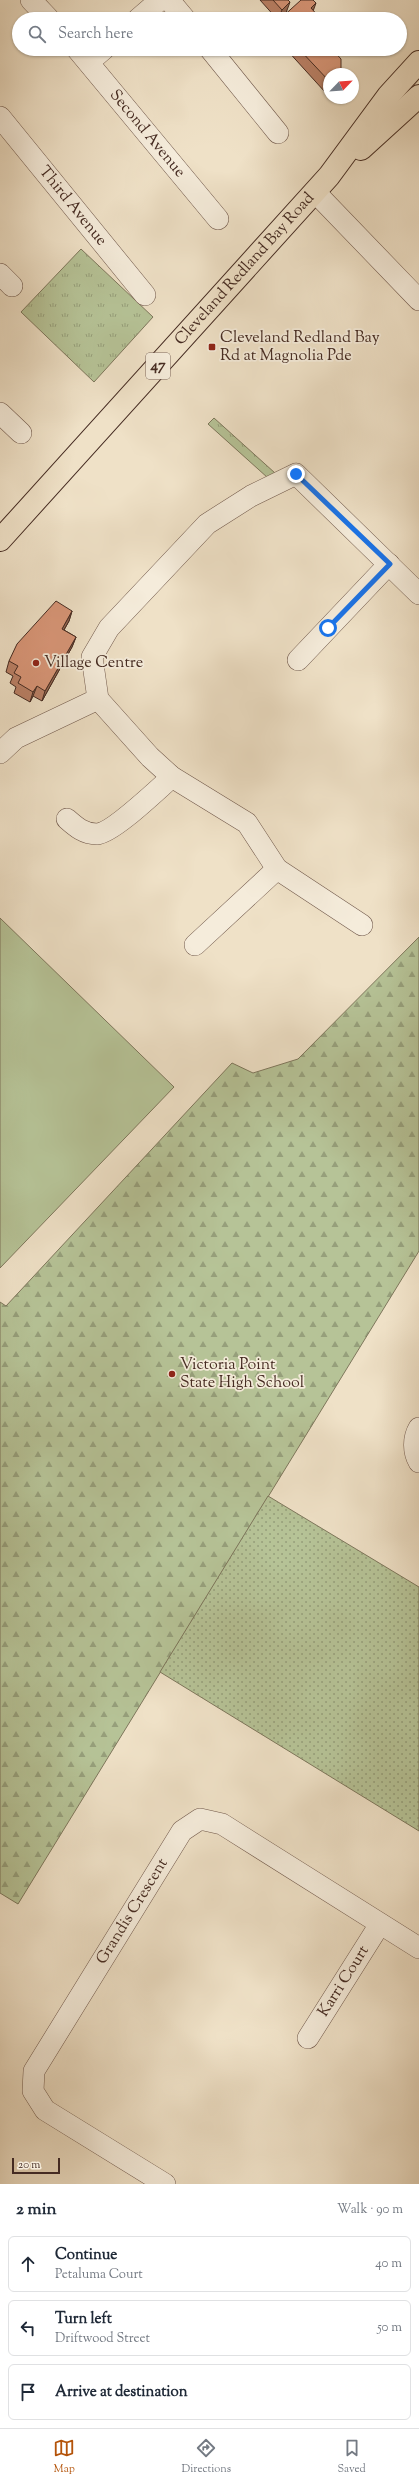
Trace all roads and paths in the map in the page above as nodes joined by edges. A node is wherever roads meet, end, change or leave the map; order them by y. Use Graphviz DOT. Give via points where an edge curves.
graph roads {
  1 [pos="30,0"];
  2 [pos="160,0"];
  3 [pos="169,0"];
  4 [pos="42,12"];
  5 [pos="146,12"];
  6 [pos="179,12"];
  7 [pos="92,56"];
  8 [pos="216,56"];
  9 [pos="419,62"];
  10 [pos="419,96"];
  11 [pos="0,117"];
  12 [pos="278,133"];
  13 [pos="322,184"];
  14 [pos="218,219"];
  15 [pos="145,296"];
  16 [pos="419,300"];
  17 [pos="0,413"];
  18 [pos="21,433"];
  19 [pos="0,540"];
  20 [pos="390,564"];
  21 [pos="419,594"];
  22 [pos="298,660"];
  23 [pos="98,699"];
  24 [pos="0,753"];
  25 [pos="172,777"];
  26 [pos="67,819"];
  27 [pos="277,869"];
  28 [pos="362,925"];
  29 [pos="195,945"];
  30 [pos="419,1428"];
  31 [pos="419,1462"];
  32 [pos="380,1924"];
  33 [pos="419,1948"];
  34 [pos="308,2038"];
  35 [pos="165,2184"];
  1 -- 4 [label="street"];
  2 -- 5 [label="street"];
  3 -- 6 [label="street"];
  7 -- 14 [label="street, Second Avenue"];
  8 -- 12 [label="street"];
  9 -- 13 [label="highway, Cleveland Redland Bay Road / 47" via="388,96"];
  10 -- 13 [label="highway, Cleveland Redland Bay Road / 47"];
  11 -- 15 [label="street, Third Avenue"];
  13 -- 16 [label="street"];
  13 -- 19 [label="highway, Cleveland Redland Bay Road / 47"];
  17 -- 18 [label="street"];
  20 -- 21 [label="street"];
  20 -- 22 [label="street"];
  20 -- 23 [label="street" via="296,474 251,496 207,524 109,628 92,656"];
  23 -- 24 [label="street" via="16,738"];
  23 -- 25 [label="street" via="150,757"];
  25 -- 26 [label="street" via="113,827 98,834 80,830"];
  25 -- 27 [label="street" via="247,823"];
  27 -- 28 [label="street"];
  27 -- 29 [label="street"];
  30 -- 31 [label="street" via="414,1436 416,1457"];
  32 -- 33 [label="street, Grandis Crescent"];
  32 -- 34 [label="street, Karri Court"];
  32 -- 35 [label="street, Grandis Crescent" via="222,1824 200,1819 182,1831 34,2071 33,2091 45,2110"];
}
